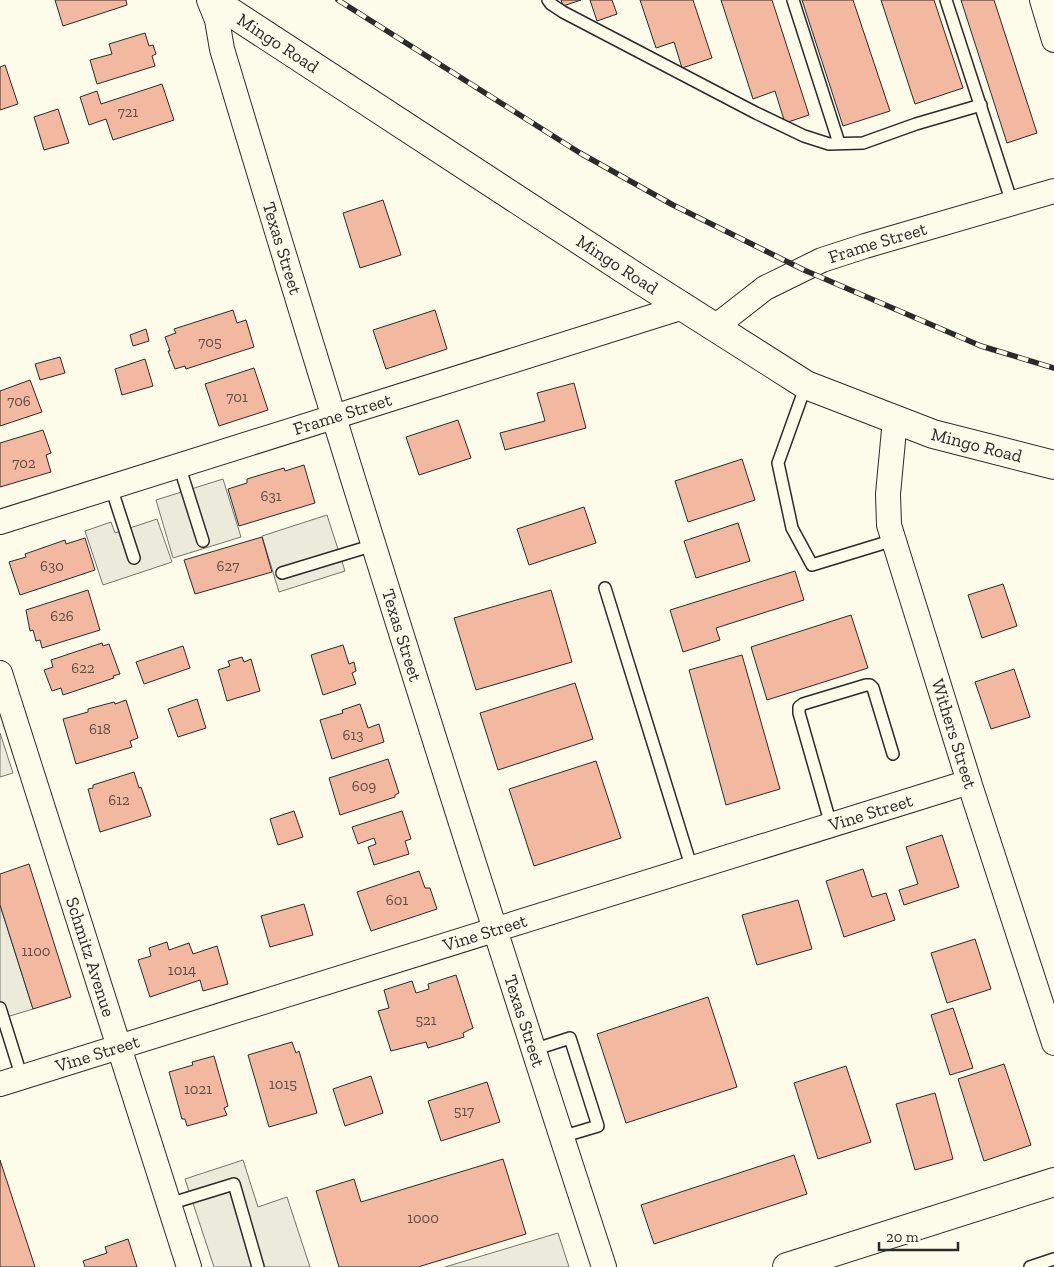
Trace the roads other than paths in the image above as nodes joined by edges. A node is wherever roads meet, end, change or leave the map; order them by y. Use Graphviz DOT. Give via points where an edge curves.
graph roads {
  1 [pos="210,0"];
  2 [pos="548,0"];
  3 [pos="793,0"];
  4 [pos="946,0"];
  5 [pos="1042,0"];
  6 [pos="1054,40"];
  7 [pos="981,105"];
  8 [pos="839,143"];
  9 [pos="1054,191"];
  10 [pos="1012,203"];
  11 [pos="684,307"];
  12 [pos="715,327"];
  13 [pos="806,386"];
  14 [pos="334,417"];
  15 [pos="895,419"];
  16 [pos="179,465"];
  17 [pos="1054,465"];
  18 [pos="111,487"];
  19 [pos="0,522"];
  20 [pos="894,540"];
  21 [pos="203,541"];
  22 [pos="374,545"];
  23 [pos="134,558"];
  24 [pos="282,573"];
  25 [pos="605,588"];
  26 [pos="0,673"];
  27 [pos="892,754"];
  28 [pos="970,782"];
  29 [pos="831,825"];
  30 [pos="692,869"];
  31 [pos="494,931"];
  32 [pos="0,1008"];
  33 [pos="1049,1008"];
  34 [pos="1054,1043"];
  35 [pos="119,1048"];
  36 [pos="533,1050"];
  37 [pos="11,1081"];
  38 [pos="562,1137"];
  39 [pos="1054,1182"];
  40 [pos="169,1204"];
  41 [pos="1054,1259"];
  42 [pos="189,1267"];
  43 [pos="258,1267"];
  44 [pos="604,1267"];
  45 [pos="787,1267"];
  46 [pos="1030,1267"];
  1 -- 11 [label="street, Mingo Road"];
  1 -- 14 [label="street, Texas Street"];
  2 -- 8 [label="lane" via="563,12 756,114 804,136 829,144"];
  3 -- 8 [label="lane"];
  4 -- 7 [label="lane"];
  5 -- 6 [label="street"];
  7 -- 8 [label="lane" via="864,143"];
  7 -- 10 [label="lane"];
  9 -- 10 [label="street, Frame Street"];
  10 -- 12 [label="street, Frame Street" via="822,260 766,288"];
  11 -- 12 [label="street, Mingo Road"];
  11 -- 14 [label="street, Frame Street"];
  12 -- 13 [label="street, Mingo Road"];
  13 -- 15 [label="street, Mingo Road"];
  13 -- 20 [label="lane" via="778,464 792,528 812,565"];
  14 -- 16 [label="street, Frame Street"];
  14 -- 22 [label="street, Texas Street"];
  15 -- 17 [label="street, Mingo Road" via="933,434"];
  15 -- 20 [label="street, Withers Street" via="888,494 889,525"];
  16 -- 18 [label="street, Frame Street"];
  16 -- 21 [label="lane"];
  18 -- 19 [label="street, Frame Street"];
  18 -- 23 [label="lane"];
  20 -- 28 [label="street, Withers Street"];
  22 -- 24 [label="lane"];
  22 -- 31 [label="street, Texas Street"];
  25 -- 30 [label="lane"];
  26 -- 35 [label="street, Schmitz Avenue"];
  27 -- 29 [label="lane" via="870,685 799,707"];
  28 -- 29 [label="street, Vine Street"];
  28 -- 33 [label="street, Withers Street"];
  29 -- 30 [label="street, Vine Street"];
  30 -- 31 [label="street, Vine Street"];
  31 -- 35 [label="street, Vine Street"];
  31 -- 36 [label="street, Texas Street"];
  32 -- 37 [label="lane"];
  33 -- 34 [label="street, Withers Street"];
  35 -- 37 [label="street, Vine Street"];
  35 -- 40 [label="street, Schmitz Avenue"];
  36 -- 38 [label="street, Texas Street"];
  36 -- 38 [label="lane" via="570,1038 598,1126"];
  38 -- 44 [label="street, Texas Street"];
  39 -- 45 [label="street"];
  40 -- 42 [label="street, Schmitz Avenue"];
  40 -- 43 [label="lane" via="234,1184"];
  41 -- 46 [label="lane"];
}
